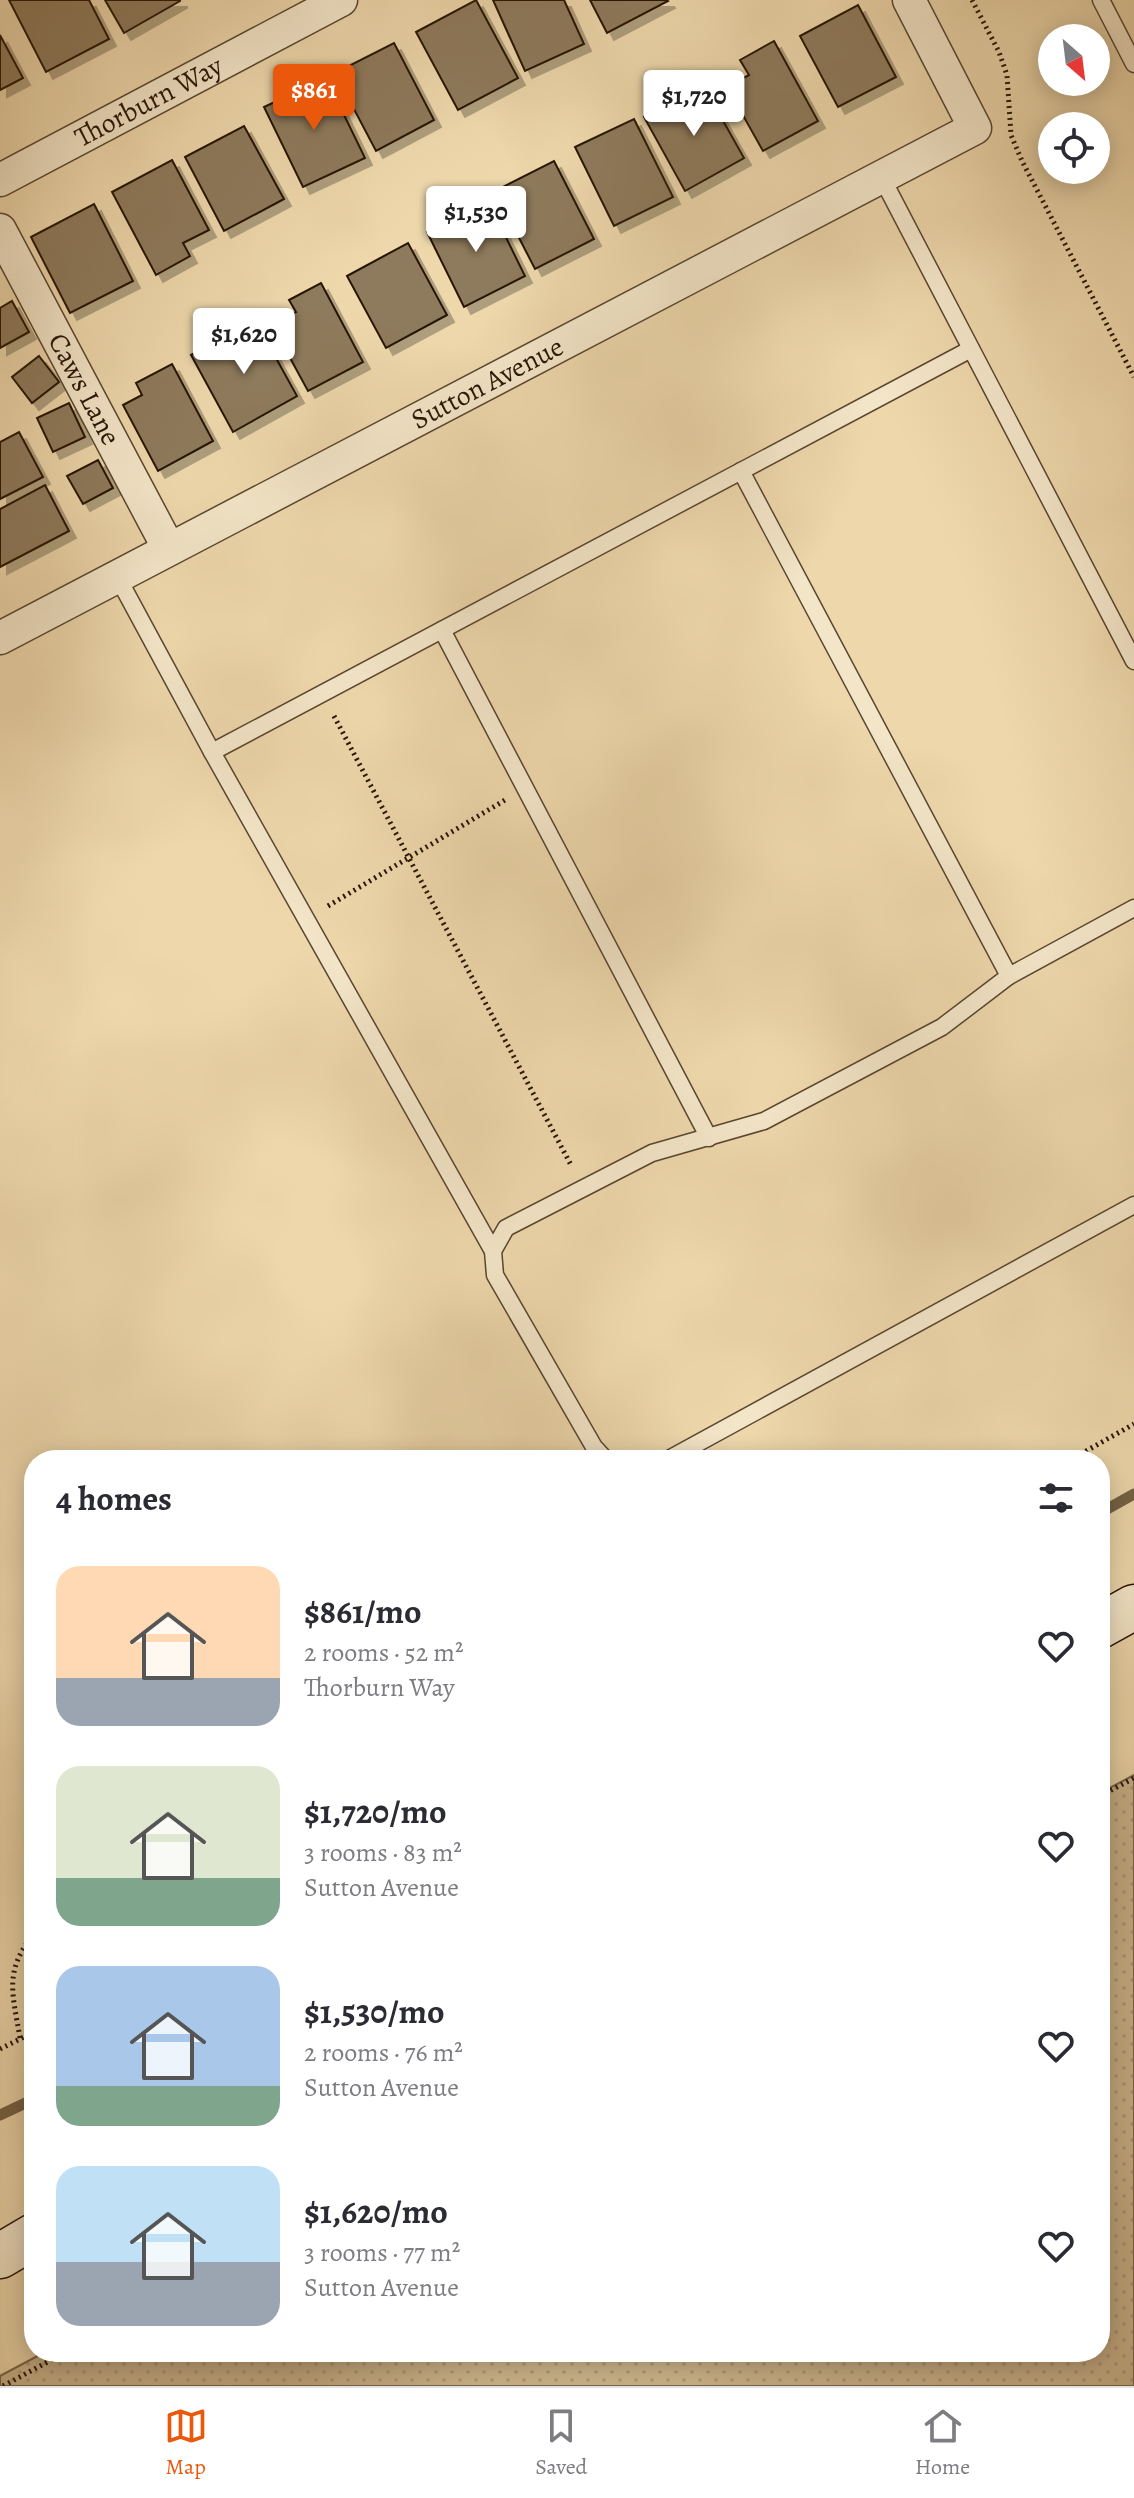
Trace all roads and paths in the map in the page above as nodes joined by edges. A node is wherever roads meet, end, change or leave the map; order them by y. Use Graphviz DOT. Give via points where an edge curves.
graph roads {
  1 [pos="341,0"];
  2 [pos="909,0"];
  3 [pos="972,0"];
  4 [pos="1101,0"];
  5 [pos="1134,64"];
  6 [pos="882,178"];
  7 [pos="0,180"];
  8 [pos="0,230"];
  9 [pos="971,349"];
  10 [pos="1134,377"];
  11 [pos="741,471"];
  12 [pos="169,549"];
  13 [pos="117,576"];
  14 [pos="442,630"];
  15 [pos="0,638"];
  16 [pos="1134,661"];
  17 [pos="330,708"];
  18 [pos="212,752"];
  19 [pos="525,787"];
  20 [pos="410,858"];
  21 [pos="1134,908"];
  22 [pos="306,918"];
  23 [pos="1009,976"];
  24 [pos="709,1138"];
  25 [pos="583,1188"];
  26 [pos="1134,1205"];
  27 [pos="493,1251"];
  28 [pos="1134,1424"];
  29 [pos="597,1450"];
  30 [pos="685,1450"];
  31 [pos="1088,1450"];
  32 [pos="1134,1607"];
  33 [pos="1110,1620"];
  34 [pos="1134,1778"];
  35 [pos="1110,1791"];
  36 [pos="24,1948"];
  37 [pos="24,2036"];
  38 [pos="20,2038"];
  39 [pos="0,2049"];
  40 [pos="24,2242"];
  41 [pos="0,2256"];
  42 [pos="47,2362"];
  43 [pos="3,2386"];
  1 -- 7 [label="street, Thorburn Way"];
  2 -- 6 [label="street, Sutton Avenue" via="975,128"];
  3 -- 10 [label="path" via="1007,75 1011,135 1022,161"];
  4 -- 5 [label="lane"];
  6 -- 9 [label="lane"];
  6 -- 12 [label="street, Sutton Avenue"];
  8 -- 12 [label="street, Caws Lane"];
  9 -- 11 [label="lane"];
  9 -- 16 [label="lane"];
  11 -- 14 [label="lane"];
  11 -- 23 [label="lane"];
  12 -- 13 [label="street, Sutton Avenue"];
  13 -- 15 [label="street, Sutton Avenue"];
  13 -- 18 [label="lane"];
  14 -- 18 [label="lane"];
  14 -- 19 [label="lane"];
  17 -- 20 [label="path"];
  18 -- 22 [label="lane"];
  19 -- 20 [label="path"];
  19 -- 24 [label="lane"];
  20 -- 22 [label="path"];
  20 -- 25 [label="path"];
  21 -- 23 [label="lane"];
  22 -- 27 [label="lane"];
  23 -- 24 [label="lane" via="942,1027 764,1121"];
  24 -- 25 [label="lane" via="652,1153"];
  25 -- 27 [label="lane" via="506,1228"];
  26 -- 30 [label="lane"];
  27 -- 29 [label="lane" via="495,1275"];
  28 -- 31 [label="path"];
  32 -- 33 [label="main road"];
  34 -- 35 [label="path"];
  36 -- 38 [label="path" via="15,1961 11,1985"];
  37 -- 38 [label="path"];
  38 -- 39 [label="path"];
  40 -- 41 [label="main road"];
  42 -- 43 [label="path"];
}
